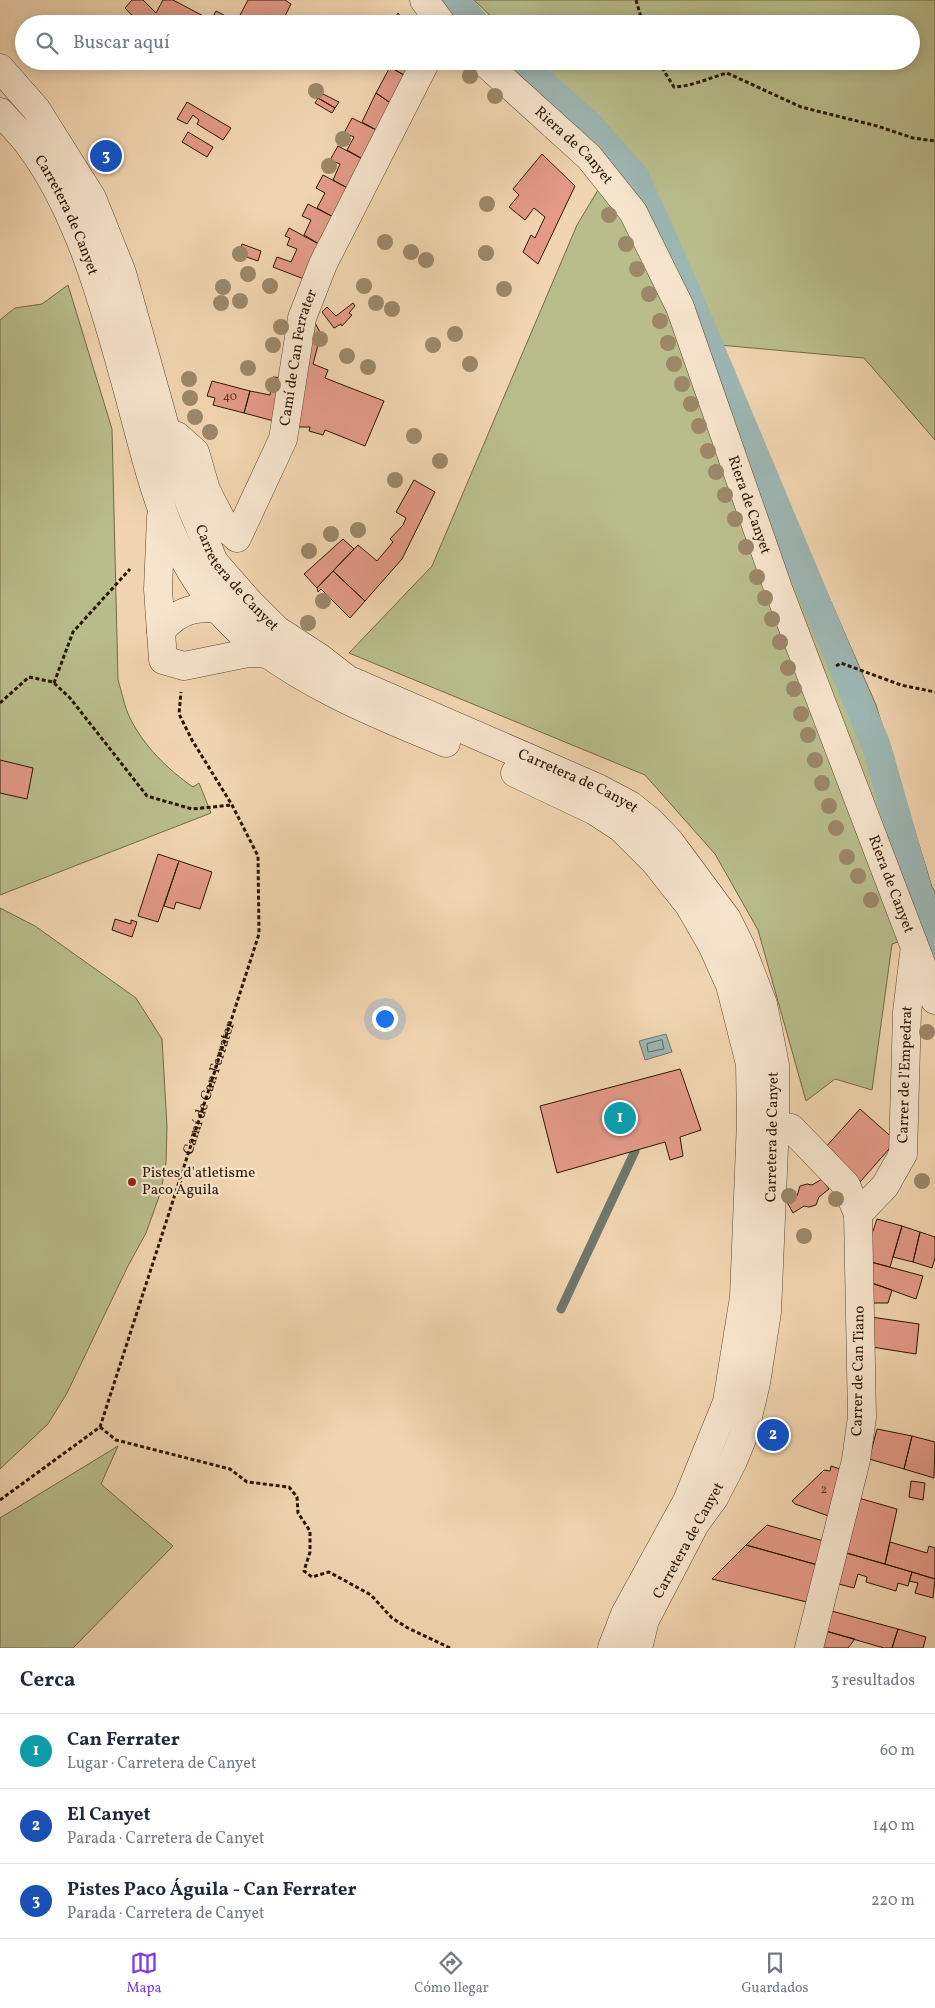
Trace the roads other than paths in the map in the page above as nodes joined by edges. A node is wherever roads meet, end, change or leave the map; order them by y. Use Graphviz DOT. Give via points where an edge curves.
graph roads {
  1 [pos="424,0"];
  2 [pos="435,15"];
  3 [pos="0,68"];
  4 [pos="421,70"];
  5 [pos="493,70"];
  6 [pos="0,112"];
  7 [pos="167,433"];
  8 [pos="190,505"];
  9 [pos="161,512"];
  10 [pos="220,608"];
  11 [pos="161,631"];
  12 [pos="271,654"];
  13 [pos="194,664"];
  14 [pos="348,679"];
  15 [pos="915,952"];
  16 [pos="935,1000"];
  17 [pos="775,1125"];
  18 [pos="858,1214"];
  19 [pos="747,1230"];
  20 [pos="645,1620"];
  21 [pos="612,1648"];
  22 [pos="627,1648"];
  23 [pos="638,1648"];
  24 [pos="809,1648"];
  1 -- 2 [label="street"];
  3 -- 7 [label="street, Carretera de Canyet" via="36,109 92,198 122,273"];
  4 -- 7 [label="street, Camí de Can Ferrater" via="323,264 302,318 283,439 237,538 225,527 206,490 195,452 178,436"];
  5 -- 15 [label="street, Riera de Canyet" via="589,157 633,212 680,307 779,590"];
  6 -- 9 [label="street, Carretera de Canyet" via="29,145 48,175 81,240 119,357"];
  7 -- 8 [label="street, Carretera de Canyet"];
  8 -- 10 [label="street" via="189,533 219,588"];
  8 -- 14 [label="street, Carretera de Canyet" via="214,562 230,582 277,630"];
  9 -- 10 [label="street, Carretera de Canyet" via="183,560 202,590"];
  9 -- 11 [label="street" via="158,589"];
  10 -- 11 [label="street" via="204,606 170,619"];
  10 -- 12 [label="street, Carretera de Canyet" via="236,627"];
  10 -- 13 [label="street" via="224,628"];
  10 -- 14 [label="street" via="234,611 277,646 325,675 333,679"];
  11 -- 13 [label="street" via="163,660"];
  12 -- 13 [label="street" via="248,653"];
  12 -- 19 [label="street, Carretera de Canyet" via="349,701 561,793 595,811 621,828 655,862 689,905 712,945 730,985 750,1064"];
  14 -- 17 [label="street, Carretera de Canyet" via="598,788 630,805 651,822 713,899 741,947 763,1004 770,1035"];
  15 -- 16 [label="street, Riera de Canyet"];
  15 -- 18 [label="street, Carrer de l'Empedrat" via="907,1012 903,1154 885,1186"];
  17 -- 18 [label="street, Carrer de Can Tiano" via="791,1128 846,1185"];
  17 -- 19 [label="street" via="762,1136 758,1218"];
  17 -- 20 [label="street, Carretera de Canyet" via="767,1312 744,1434 714,1498 695,1524"];
  18 -- 24 [label="street, Carrer de Can Tiano" via="862,1417 856,1460"];
  19 -- 21 [label="street, Carretera de Canyet" via="744,1297 727,1402 687,1501 625,1614"];
  20 -- 22 [label="street" via="633,1632"];
  20 -- 23 [label="street, Carretera de Canyet"];
}
